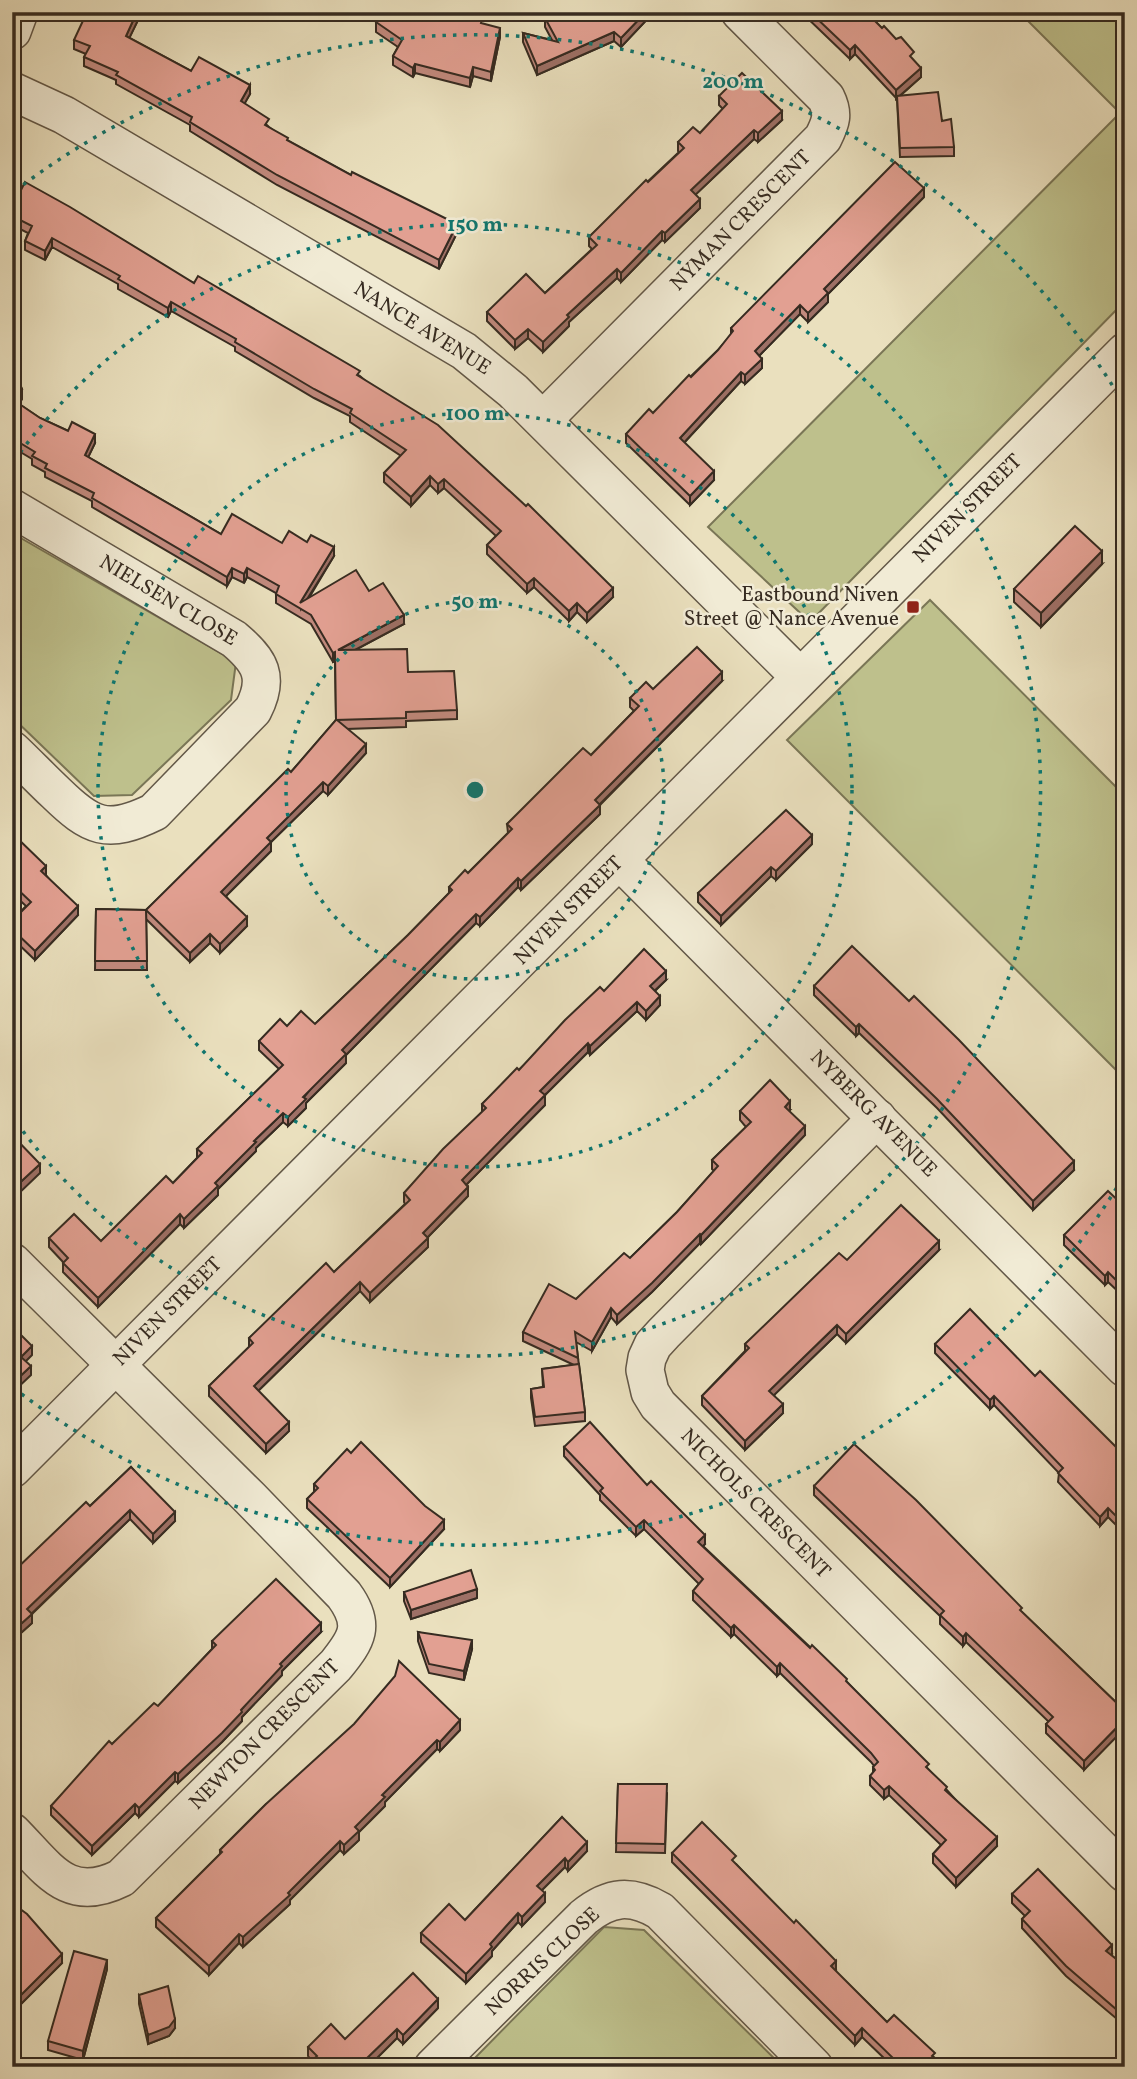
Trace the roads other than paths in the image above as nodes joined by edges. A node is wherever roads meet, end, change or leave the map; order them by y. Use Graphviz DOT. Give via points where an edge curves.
graph roads {
  1 [pos="19,12"];
  2 [pos="740,12"];
  3 [pos="12,31"];
  4 [pos="12,91"];
  5 [pos="1125,352"];
  6 [pos="543,420"];
  7 [pos="12,508"];
  8 [pos="800,677"];
  9 [pos="12,750"];
  10 [pos="619,860"];
  11 [pos="877,1118"];
  12 [pos="12,1262"];
  13 [pos="116,1365"];
  14 [pos="1125,1368"];
  15 [pos="12,1469"];
  16 [pos="12,1832"];
  17 [pos="1125,1873"];
  18 [pos="433,2067"];
  19 [pos="814,2067"];
  1 -- 3 [label="street"];
  2 -- 6 [label="street, NYMAN CRESCENT" via="826,98 832,118 829,127"];
  4 -- 6 [label="street, NANCE AVENUE" via="64,115 464,351"];
  5 -- 8 [label="street, NIVEN STREET"];
  6 -- 8 [label="street, NANCE AVENUE"];
  7 -- 9 [label="street, NIELSEN CLOSE" via="234,639 254,658 262,683 253,710 153,812 134,822 96,824 79,815"];
  8 -- 10 [label="street, NIVEN STREET"];
  10 -- 11 [label="street, NYBERG AVENUE"];
  10 -- 13 [label="street, NIVEN STREET"];
  11 -- 14 [label="street, NYBERG AVENUE"];
  11 -- 17 [label="street, NICHOLS CRESCENT" via="659,1339 647,1358 646,1382 658,1405 748,1498"];
  12 -- 13 [label="street"];
  13 -- 15 [label="street, NIVEN STREET"];
  13 -- 16 [label="street, NEWTON CRESCENT" via="345,1595 358,1631 337,1665 121,1878 103,1887 70,1885"];
  18 -- 19 [label="street, NORRIS CLOSE" via="584,1917 625,1899 660,1911"];
}
